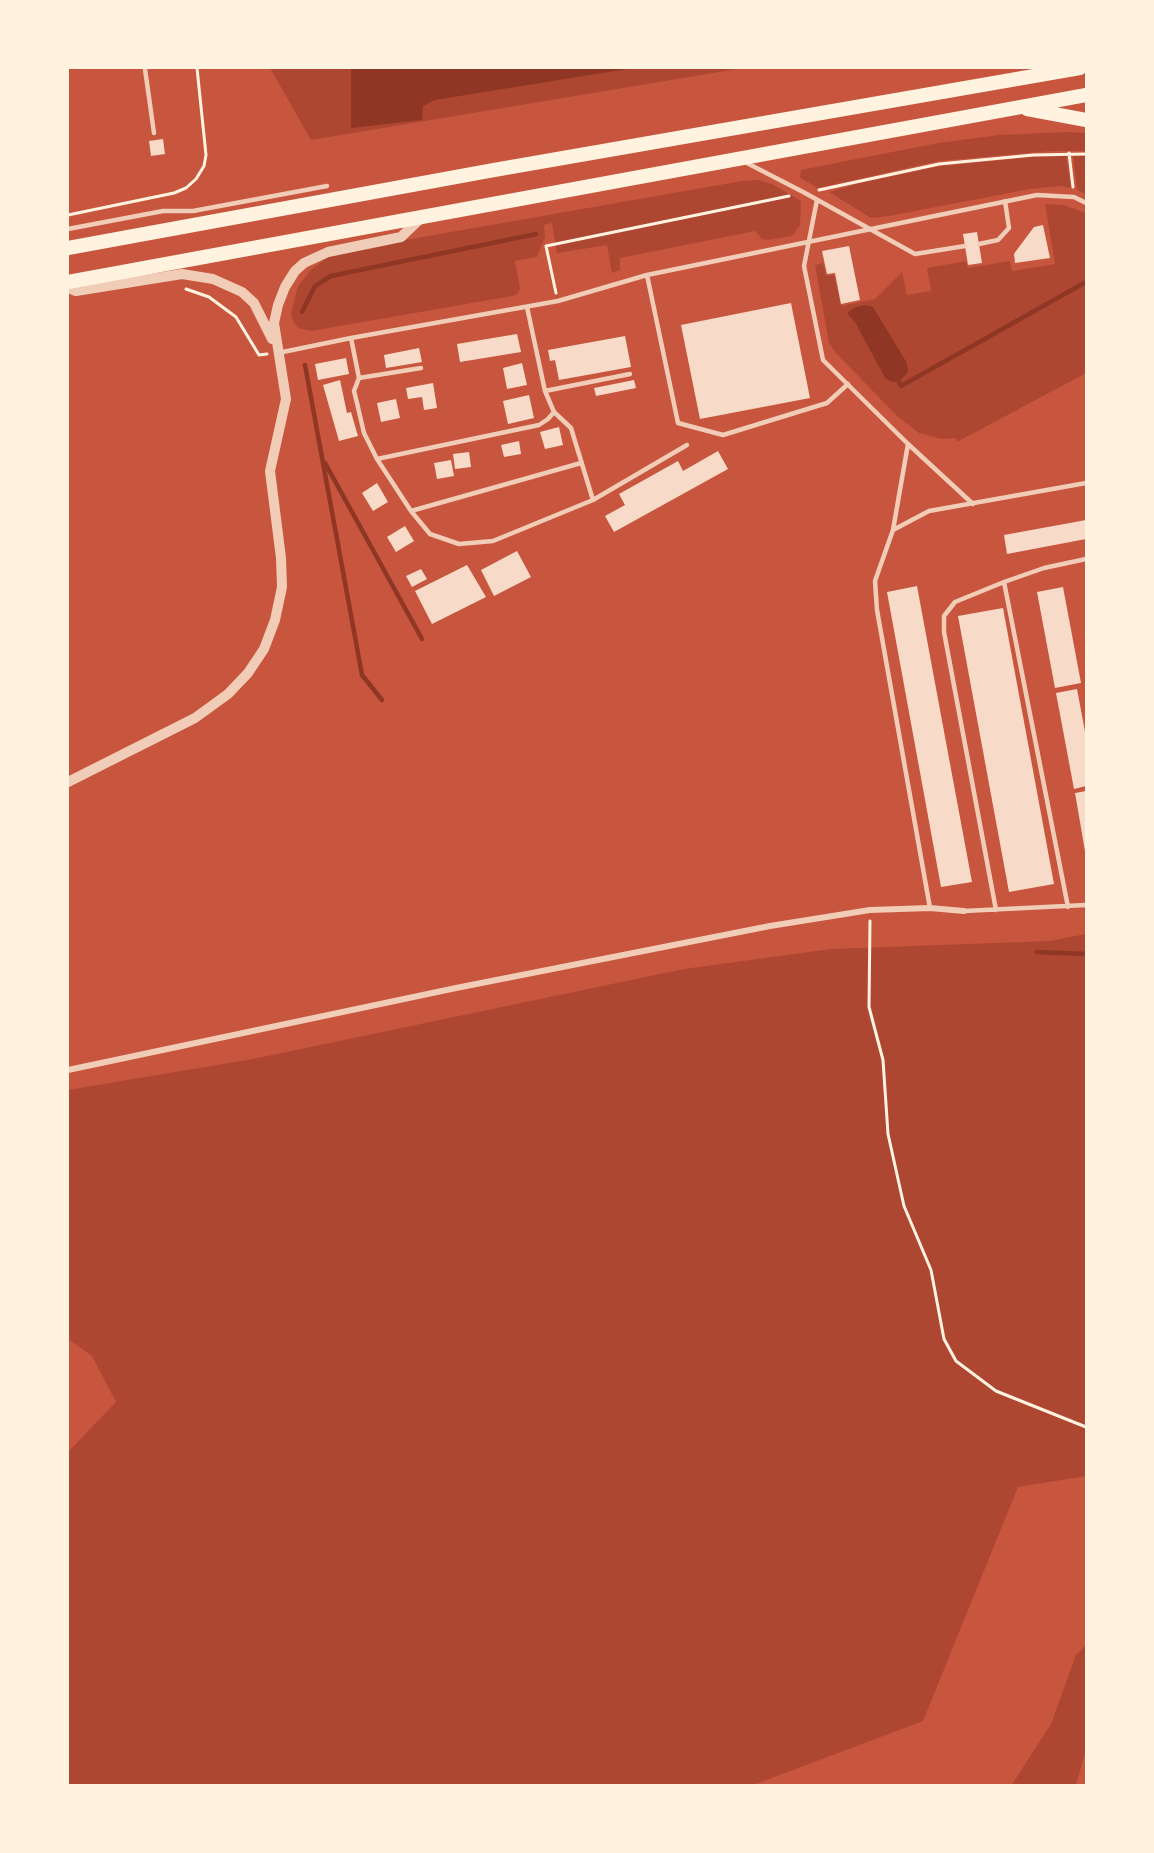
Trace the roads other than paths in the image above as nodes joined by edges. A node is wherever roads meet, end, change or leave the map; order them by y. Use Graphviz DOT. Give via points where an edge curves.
graph roads {
  1 [pos="144,68"];
  2 [pos="1080,68"];
  3 [pos="1086,95"];
  4 [pos="1018,107"];
  5 [pos="1086,120"];
  6 [pos="154,134"];
  7 [pos="740,160"];
  8 [pos="327,186"];
  9 [pos="817,200"];
  10 [pos="1005,201"];
  11 [pos="1086,203"];
  12 [pos="420,219"];
  13 [pos="68,229"];
  14 [pos="873,230"];
  15 [pos="808,243"];
  16 [pos="979,243"];
  17 [pos="965,246"];
  18 [pos="68,248"];
  19 [pos="647,275"];
  20 [pos="68,282"];
  21 [pos="68,288"];
  22 [pos="527,307"];
  23 [pos="351,338"];
  24 [pos="278,353"];
  25 [pos="421,368"];
  26 [pos="630,374"];
  27 [pos="359,378"];
  28 [pos="848,384"];
  29 [pos="545,391"];
  30 [pos="554,412"];
  31 [pos="908,444"];
  32 [pos="687,445"];
  33 [pos="377,459"];
  34 [pos="581,463"];
  35 [pos="1086,483"];
  36 [pos="593,500"];
  37 [pos="974,504"];
  38 [pos="411,511"];
  39 [pos="893,530"];
  40 [pos="1086,560"];
  41 [pos="1004,582"];
  42 [pos="68,783"];
  43 [pos="1086,905"];
  44 [pos="1068,907"];
  45 [pos="930,909"];
  46 [pos="996,910"];
  47 [pos="964,911"];
  48 [pos="68,1070"];
  1 -- 6 [label="lane"];
  2 -- 18 [label="main road"];
  3 -- 4 [label="main road"];
  4 -- 5 [label="main road"];
  4 -- 7 [label="main road"];
  7 -- 9 [label="lane"];
  7 -- 12 [label="main road"];
  8 -- 13 [label="lane"];
  9 -- 14 [label="lane"];
  9 -- 15 [label="lane"];
  10 -- 11 [label="lane" via="1037,195 1074,197"];
  10 -- 14 [label="lane"];
  10 -- 16 [label="lane" via="1009,228 998,240"];
  12 -- 20 [label="main road"];
  12 -- 24 [label="street" via="401,237 328,252 304,263 285,286 278,305 274,323"];
  14 -- 15 [label="lane"];
  14 -- 17 [label="lane" via="915,254"];
  15 -- 19 [label="lane"];
  15 -- 28 [label="lane" via="804,266 823,360"];
  19 -- 22 [label="lane"];
  19 -- 28 [label="lane" via="678,423 723,435 827,403"];
  21 -- 24 [label="street" via="76,291 182,274 213,279 242,292 254,303"];
  22 -- 23 [label="lane"];
  22 -- 29 [label="lane"];
  23 -- 24 [label="lane"];
  23 -- 27 [label="lane"];
  24 -- 42 [label="street" via="286,399 270,471 282,587 264,649 228,694 195,717"];
  25 -- 27 [label="lane"];
  26 -- 29 [label="lane"];
  27 -- 33 [label="lane" via="354,391 364,433"];
  28 -- 31 [label="lane"];
  29 -- 30 [label="lane"];
  30 -- 33 [label="lane" via="539,425"];
  30 -- 34 [label="lane" via="571,428"];
  31 -- 37 [label="lane"];
  31 -- 39 [label="lane"];
  32 -- 36 [label="lane"];
  33 -- 38 [label="lane"];
  34 -- 36 [label="lane"];
  34 -- 38 [label="lane"];
  35 -- 37 [label="lane"];
  36 -- 38 [label="lane" via="493,541 459,544 430,534"];
  37 -- 39 [label="lane" via="929,511"];
  39 -- 45 [label="lane" via="875,581 877,610"];
  40 -- 41 [label="lane" via="1044,568"];
  41 -- 44 [label="lane"];
  41 -- 46 [label="lane" via="955,602 944,616"];
  43 -- 44 [label="lane"];
  44 -- 46 [label="lane"];
  45 -- 47 [label="street"];
  45 -- 48 [label="street" via="870,910 770,926"];
  46 -- 47 [label="lane"];
}
